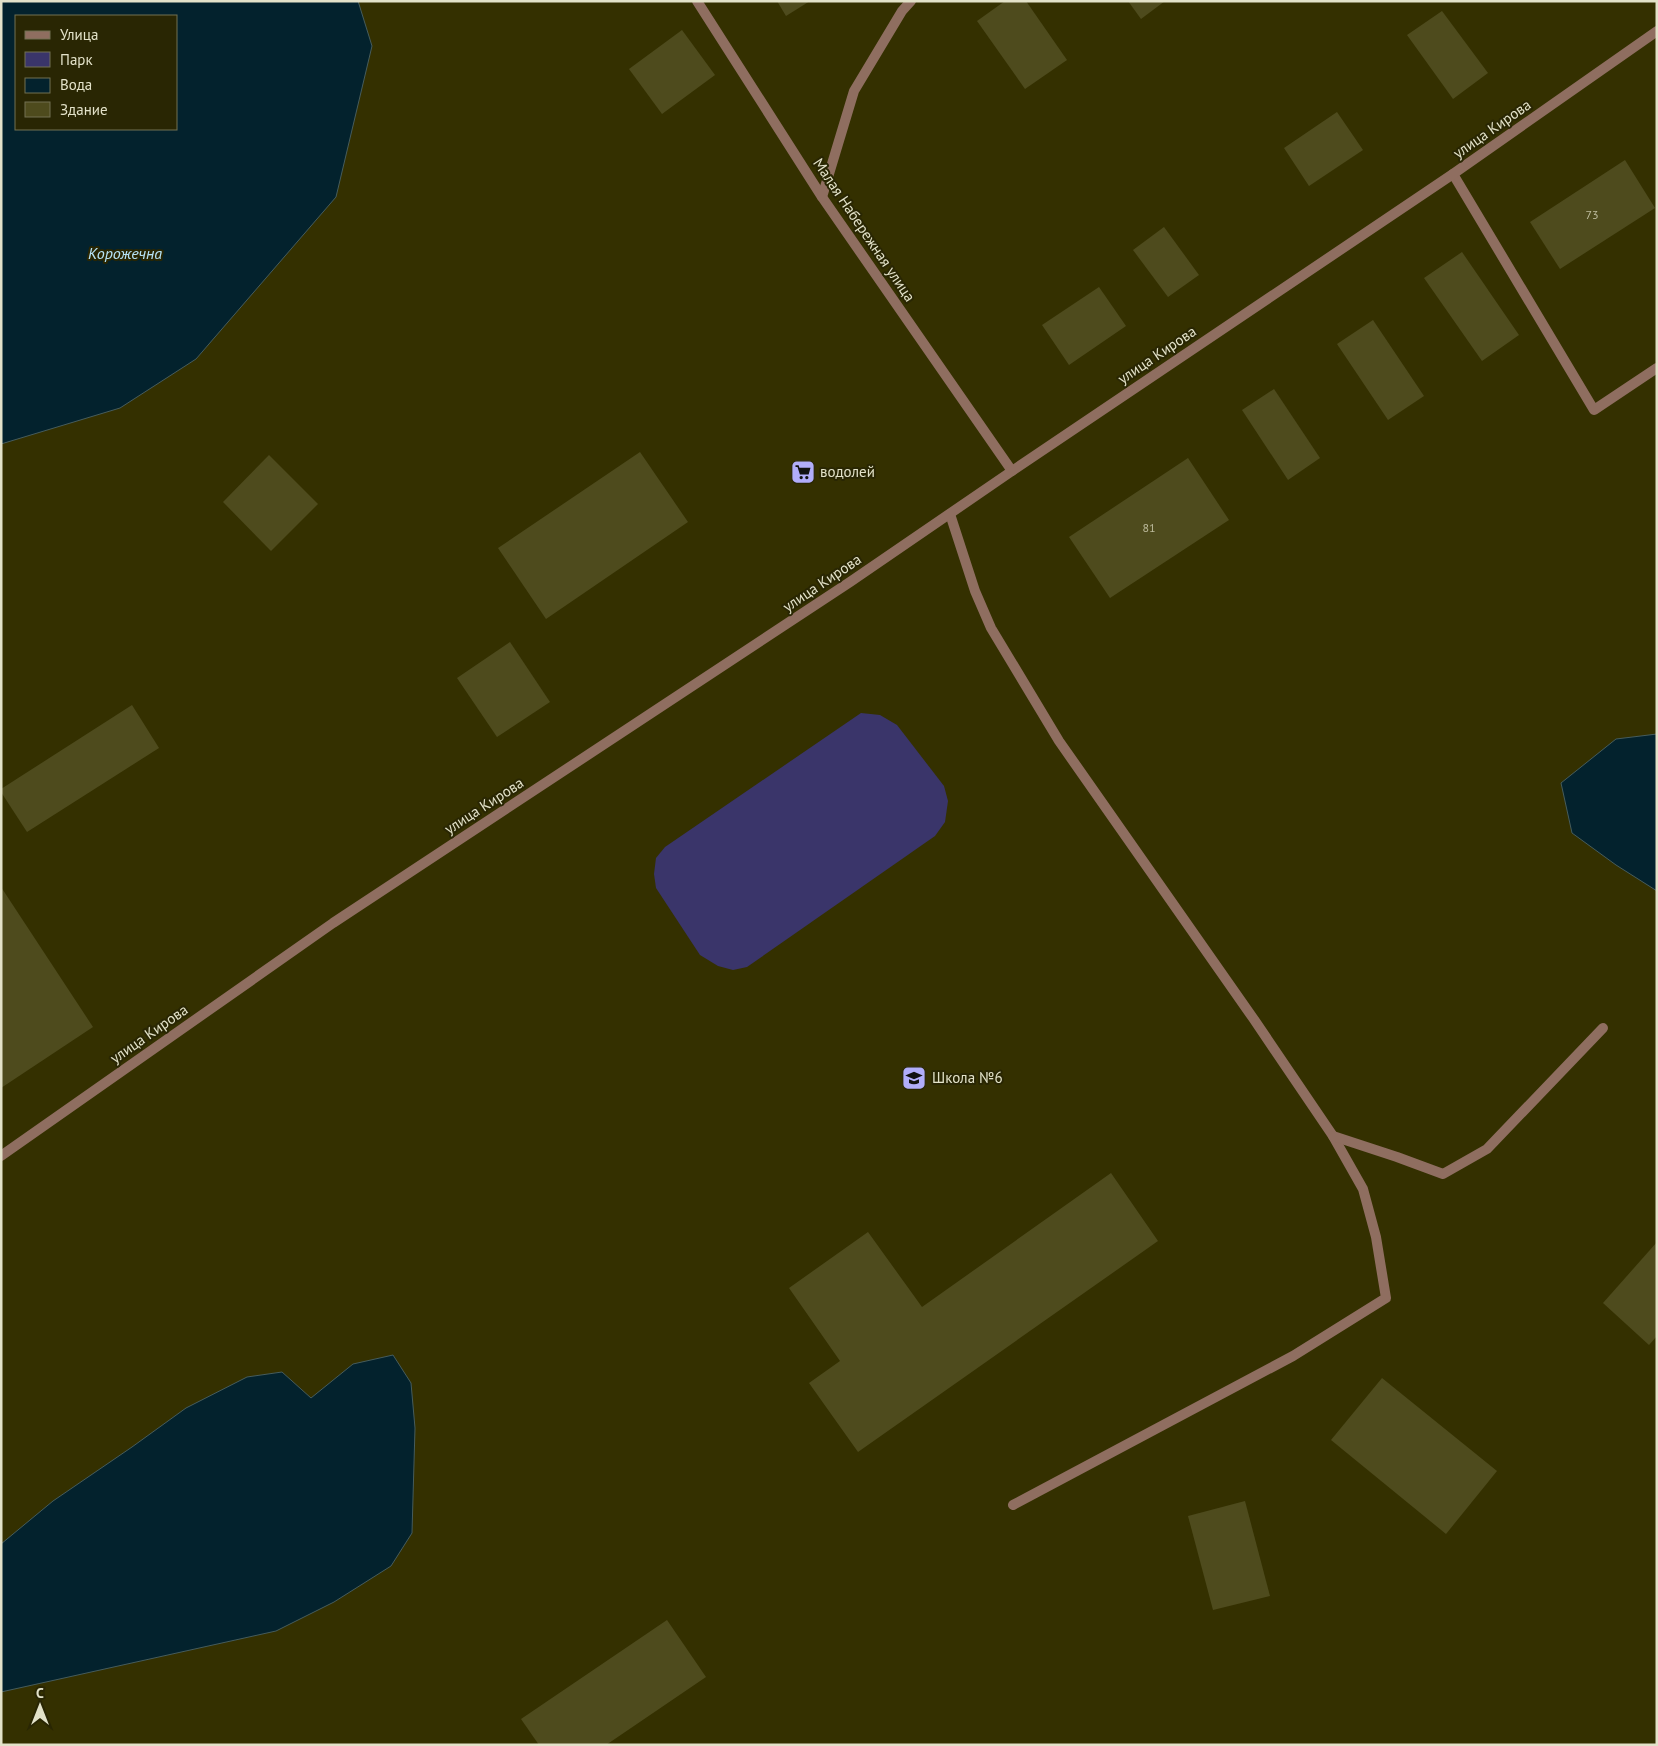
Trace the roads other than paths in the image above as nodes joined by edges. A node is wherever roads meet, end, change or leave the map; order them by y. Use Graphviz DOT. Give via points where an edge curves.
graph roads {
  1 [pos="697,1"];
  2 [pos="911,1"];
  3 [pos="1657,31"];
  4 [pos="1453,174"];
  5 [pos="822,197"];
  6 [pos="1657,368"];
  7 [pos="1012,471"];
  8 [pos="950,514"];
  9 [pos="1603,1028"];
  10 [pos="1333,1136"];
  11 [pos="1,1156"];
  12 [pos="1013,1505"];
  1 -- 5 [label="street, Малая Набережная улица"];
  2 -- 5 [label="street" via="854,91"];
  3 -- 4 [label="street, улица Кирова"];
  4 -- 6 [label="street" via="1594,410"];
  4 -- 7 [label="street, улица Кирова"];
  5 -- 7 [label="street, Малая Набережная улица"];
  7 -- 8 [label="street, улица Кирова"];
  8 -- 10 [label="street" via="975,592 992,628 1059,741"];
  8 -- 11 [label="street, улица Кирова" via="332,923"];
  9 -- 10 [label="street" via="1487,1149 1443,1174"];
  10 -- 12 [label="street" via="1363,1189 1376,1237 1386,1298 1293,1356"];
}
